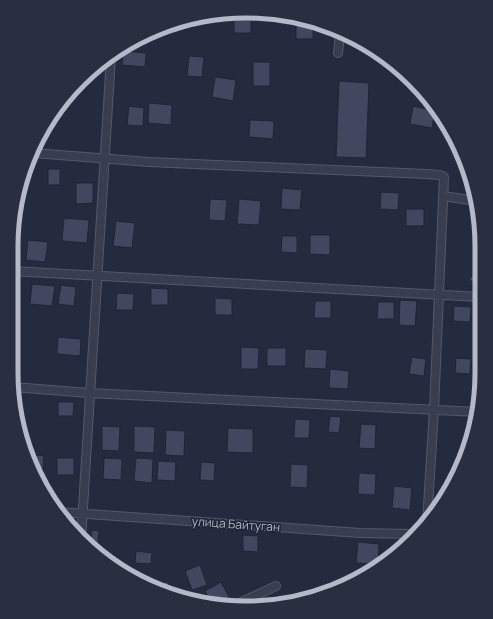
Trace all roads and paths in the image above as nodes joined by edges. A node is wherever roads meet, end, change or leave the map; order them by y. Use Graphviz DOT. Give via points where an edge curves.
graph roads {
  1 [pos="340,38"];
  2 [pos="338,53"];
  3 [pos="112,62"];
  4 [pos="38,153"];
  5 [pos="105,158"];
  6 [pos="443,196"];
  7 [pos="470,200"];
  8 [pos="18,271"];
  9 [pos="97,277"];
  10 [pos="439,295"];
  11 [pos="475,297"];
  12 [pos="18,387"];
  13 [pos="90,393"];
  14 [pos="434,410"];
  15 [pos="472,412"];
  16 [pos="65,512"];
  17 [pos="428,512"];
  18 [pos="83,513"];
  19 [pos="82,530"];
  20 [pos="408,534"];
  21 [pos="276,586"];
  22 [pos="244,601"];
  1 -- 2 [label="street"];
  3 -- 5 [label="street"];
  4 -- 5 [label="street"];
  5 -- 6 [label="street" via="440,175 444,177"];
  5 -- 9 [label="street"];
  6 -- 7 [label="street"];
  6 -- 10 [label="street"];
  8 -- 9 [label="street"];
  9 -- 10 [label="street"];
  9 -- 13 [label="street"];
  10 -- 11 [label="street"];
  10 -- 14 [label="street"];
  12 -- 13 [label="street"];
  13 -- 14 [label="street"];
  13 -- 18 [label="street"];
  14 -- 15 [label="street"];
  14 -- 17 [label="street"];
  16 -- 18 [label="street, улица Байтуган"];
  18 -- 19 [label="street"];
  18 -- 20 [label="street, улица Байтуган" via="360,533"];
  21 -- 22 [label="street"];
}
